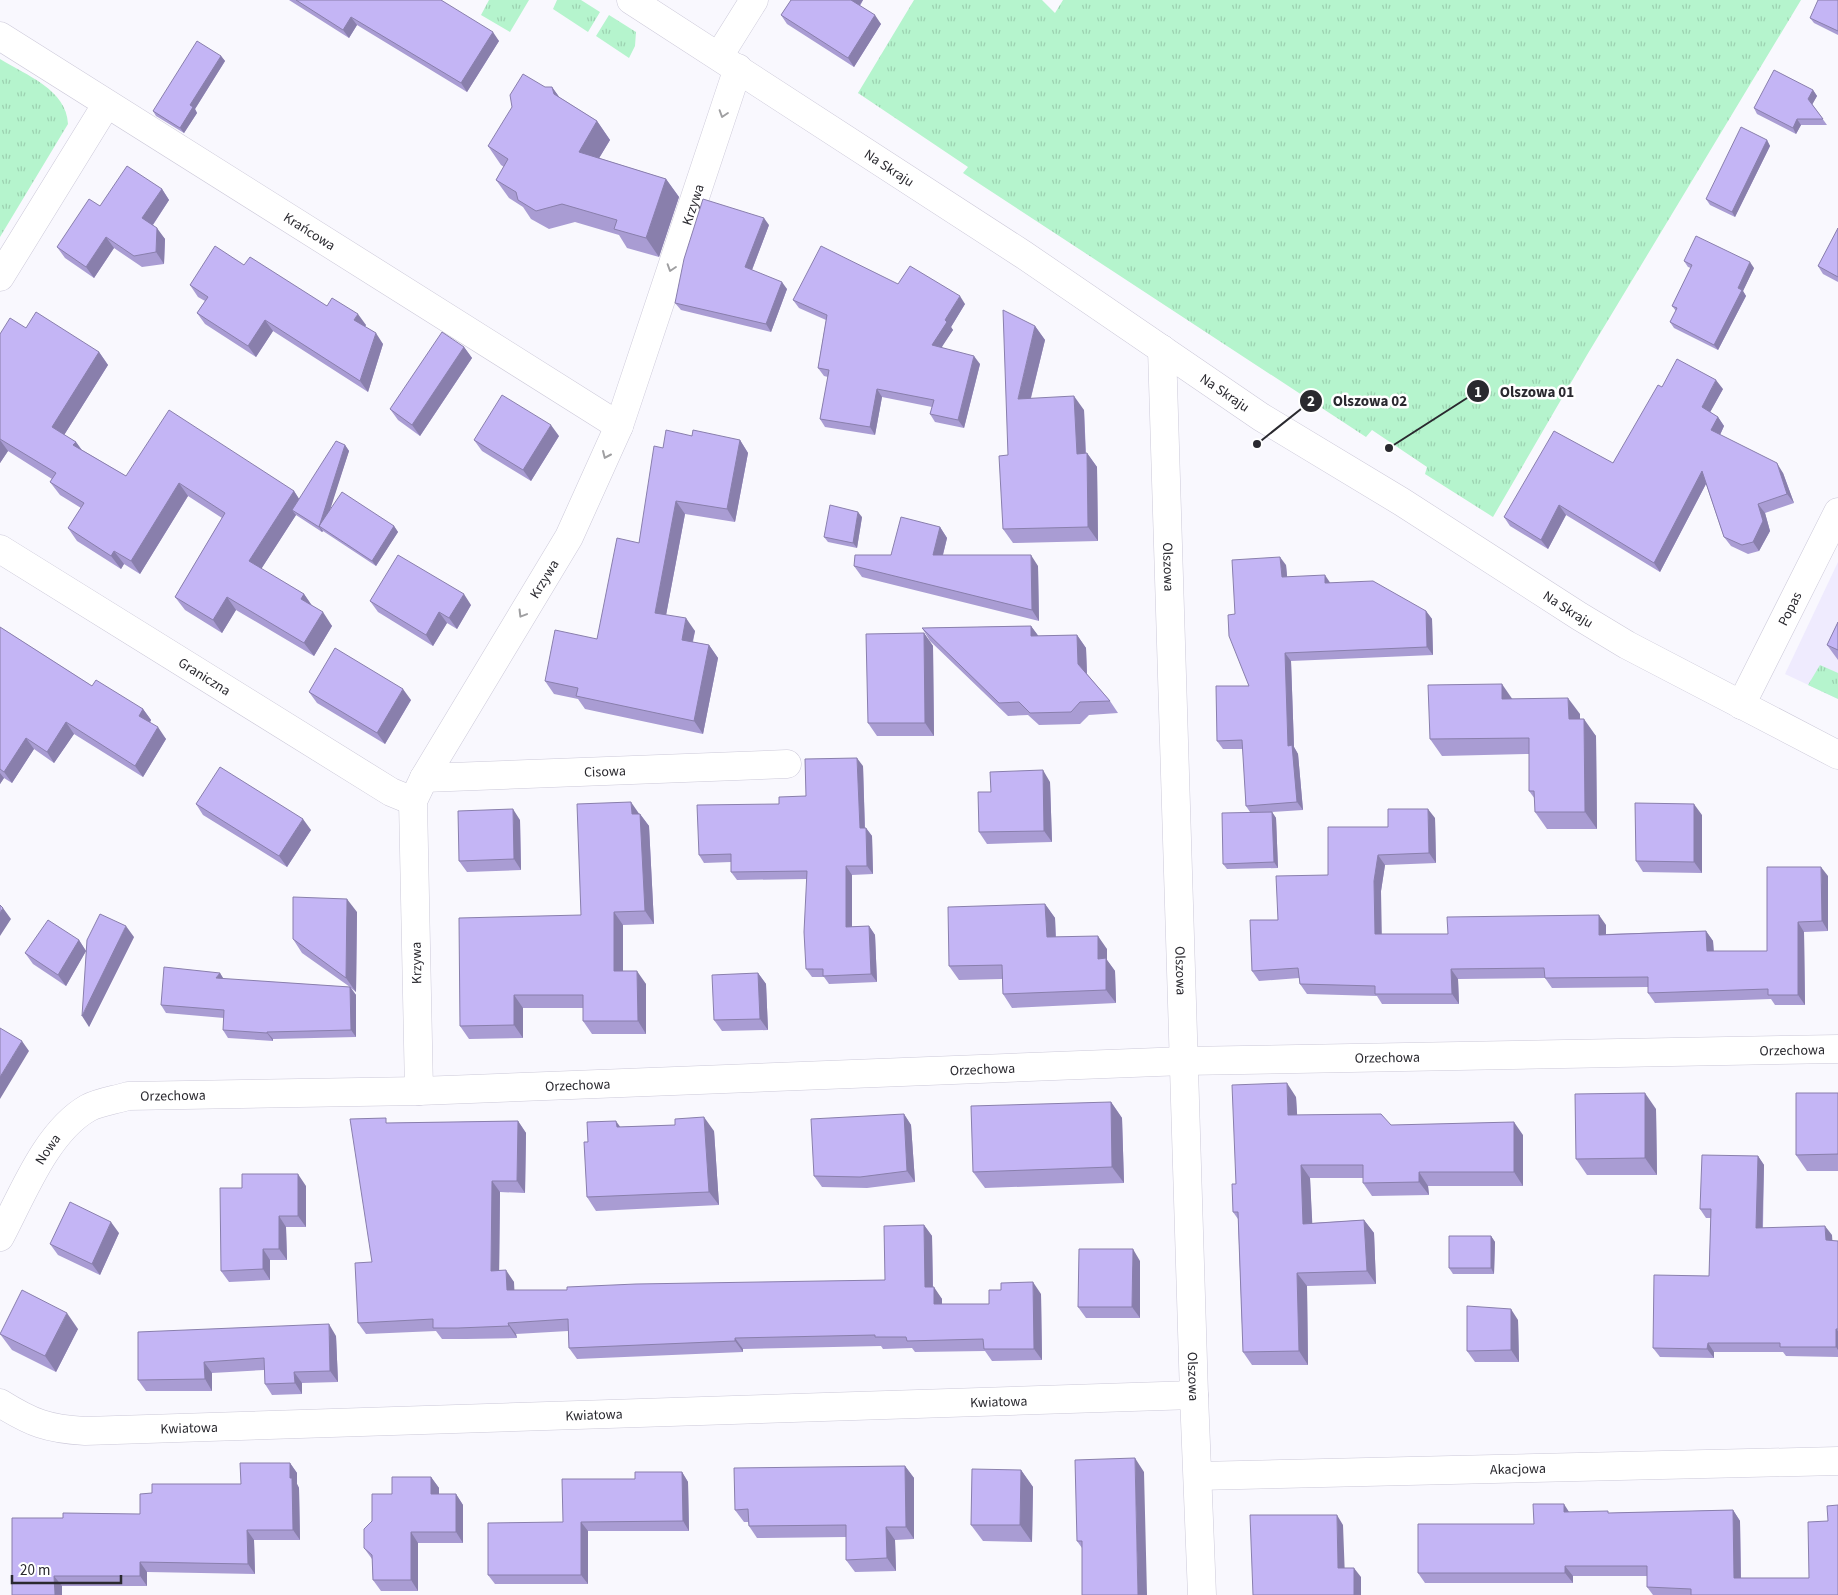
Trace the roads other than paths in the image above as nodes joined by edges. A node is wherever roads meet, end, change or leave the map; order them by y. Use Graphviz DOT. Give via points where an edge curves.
graph roads {
  1 [pos="631,0"];
  2 [pos="754,0"];
  3 [pos="0,36"];
  4 [pos="729,62"];
  5 [pos="106,105"];
  6 [pos="0,277"];
  7 [pos="1162,348"];
  8 [pos="619,426"];
  9 [pos="1838,512"];
  10 [pos="0,548"];
  11 [pos="1742,705"];
  12 [pos="1838,754"];
  13 [pos="787,764"];
  14 [pos="418,790"];
  15 [pos="1838,1049"];
  16 [pos="1184,1061"];
  17 [pos="419,1091"];
  18 [pos="128,1096"];
  19 [pos="0,1237"];
  20 [pos="1194,1395"];
  21 [pos="0,1403"];
  22 [pos="1838,1461"];
  23 [pos="1198,1476"];
  24 [pos="1202,1595"];
  1 -- 4 [label="street, Na Skraju"];
  2 -- 4 [label="street, Krzywa"];
  3 -- 5 [label="street, Krańcowa"];
  4 -- 7 [label="street, Na Skraju"];
  4 -- 8 [label="street, Krzywa, one-way"];
  5 -- 6 [label="street"];
  5 -- 8 [label="street, Krańcowa"];
  7 -- 11 [label="street, Na Skraju" via="1261,418 1402,502 1578,616 1627,646"];
  7 -- 16 [label="street, Olszowa"];
  8 -- 14 [label="street, Krzywa, one-way" via="569,537"];
  9 -- 11 [label="street, Popas"];
  10 -- 14 [label="street, Graniczna" via="382,787"];
  11 -- 12 [label="street, Na Skraju"];
  13 -- 14 [label="street, Cisowa"];
  14 -- 17 [label="street, Krzywa"];
  15 -- 16 [label="street, Orzechowa"];
  16 -- 17 [label="street, Orzechowa"];
  16 -- 20 [label="street, Olszowa"];
  17 -- 18 [label="street, Orzechowa"];
  18 -- 19 [label="street, Nowa" via="88,1108 62,1129 40,1162"];
  20 -- 21 [label="street, Kwiatowa" via="85,1431 58,1429 30,1421"];
  20 -- 23 [label="street, Olszowa"];
  22 -- 23 [label="street, Akacjowa"];
  23 -- 24 [label="street, Olszowa"];
}
